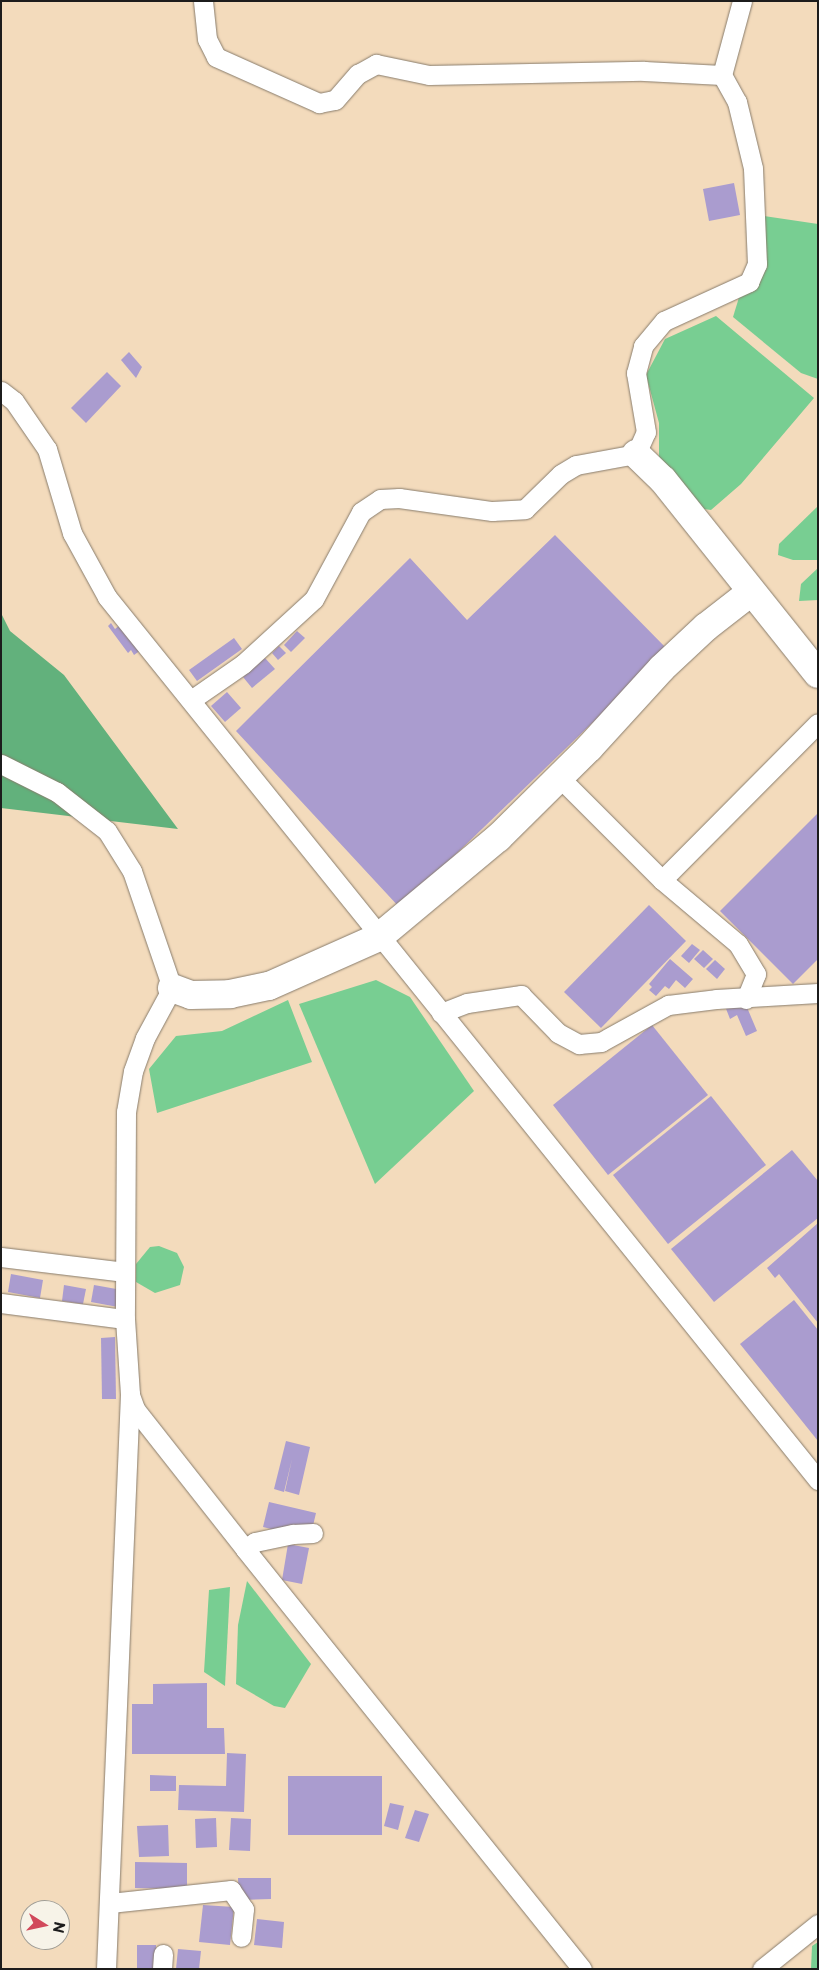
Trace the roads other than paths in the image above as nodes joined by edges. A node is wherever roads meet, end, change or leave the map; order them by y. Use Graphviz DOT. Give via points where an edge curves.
graph roads {
  1 [pos="203,1"];
  2 [pos="742,1"];
  3 [pos="722,75"];
  4 [pos="1,391"];
  5 [pos="636,454"];
  6 [pos="751,592"];
  7 [pos="818,674"];
  8 [pos="191,700"];
  9 [pos="818,724"];
  10 [pos="1,764"];
  11 [pos="559,777"];
  12 [pos="662,880"];
  13 [pos="379,937"];
  14 [pos="172,988"];
  15 [pos="818,993"];
  16 [pos="746,998"];
  17 [pos="441,1013"];
  18 [pos="1,1257"];
  19 [pos="125,1272"];
  20 [pos="1,1303"];
  21 [pos="125,1319"];
  22 [pos="130,1394"];
  23 [pos="818,1480"];
  24 [pos="313,1533"];
  25 [pos="245,1549"];
  26 [pos="110,1903"];
  27 [pos="818,1924"];
  28 [pos="242,1938"];
  29 [pos="106,1969"];
  30 [pos="582,1969"];
  31 [pos="762,1969"];
  1 -- 3 [label="street" via="207,39 216,57 319,103 334,100 358,74 376,64 429,75 644,71"];
  2 -- 3 [label="street"];
  3 -- 5 [label="street" via="737,102 753,168 757,264 748,282 664,321 642,346 636,373 646,432"];
  4 -- 8 [label="street" via="14,401 47,450 72,533 107,597"];
  5 -- 6 [label="street" via="663,480"];
  5 -- 8 [label="street" via="576,465 561,474 524,509 492,511 399,498 380,499 362,512 314,600 243,664"];
  6 -- 7 [label="street"];
  6 -- 11 [label="street" via="706,627 662,668"];
  8 -- 13 [label="street"];
  9 -- 12 [label="street"];
  10 -- 14 [label="street" via="57,792 108,831 132,871"];
  11 -- 12 [label="street"];
  11 -- 13 [label="street" via="498,838"];
  12 -- 16 [label="street" via="738,944 756,974"];
  13 -- 14 [label="street" via="269,986 230,994 191,994"];
  13 -- 17 [label="street"];
  14 -- 19 [label="street" via="145,1038 133,1071 126,1112"];
  15 -- 16 [label="street"];
  16 -- 17 [label="street" via="668,1005 601,1042 579,1044 558,1033 521,995 467,1003"];
  17 -- 23 [label="street"];
  18 -- 19 [label="street"];
  19 -- 21 [label="street"];
  20 -- 21 [label="street"];
  21 -- 22 [label="street"];
  22 -- 25 [label="street" via="135,1409"];
  22 -- 26 [label="street" via="112,1777"];
  24 -- 25 [label="street" via="255,1542"];
  25 -- 30 [label="street"];
  26 -- 28 [label="street" via="231,1890 244,1909"];
  26 -- 29 [label="street"];
  27 -- 31 [label="street"];
}
